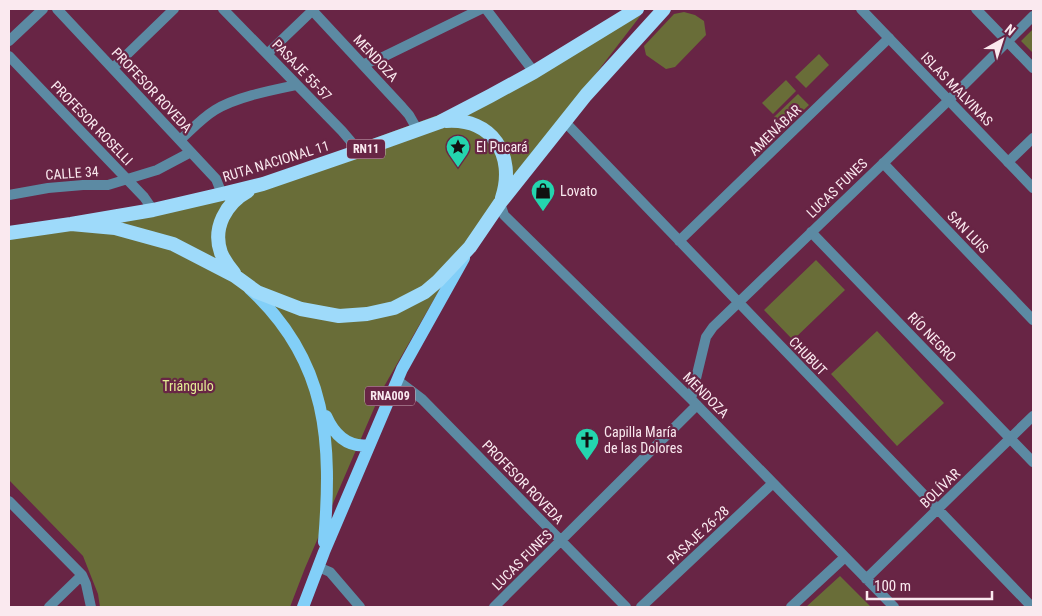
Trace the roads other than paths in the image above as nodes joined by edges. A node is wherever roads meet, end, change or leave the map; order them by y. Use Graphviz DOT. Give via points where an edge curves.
graph roads {
  1 [pos="42,9"];
  2 [pos="57,9"];
  3 [pos="174,9"];
  4 [pos="223,9"];
  5 [pos="312,9"];
  6 [pos="481,9"];
  7 [pos="486,9"];
  8 [pos="637,9"];
  9 [pos="664,9"];
  10 [pos="861,9"];
  11 [pos="976,9"];
  12 [pos="1033,16"];
  13 [pos="889,38"];
  14 [pos="9,41"];
  15 [pos="1008,42"];
  16 [pos="267,54"];
  17 [pos="9,56"];
  18 [pos="364,64"];
  19 [pos="113,68"];
  20 [pos="1033,68"];
  21 [pos="534,72"];
  22 [pos="296,84"];
  23 [pos="949,100"];
  24 [pos="440,122"];
  25 [pos="565,122"];
  26 [pos="417,130"];
  27 [pos="1033,138"];
  28 [pos="180,140"];
  29 [pos="359,151"];
  30 [pos="191,152"];
  31 [pos="1008,162"];
  32 [pos="883,163"];
  33 [pos="128,180"];
  34 [pos="263,184"];
  35 [pos="1033,188"];
  36 [pos="9,194"];
  37 [pos="222,194"];
  38 [pos="500,203"];
  39 [pos="153,210"];
  40 [pos="71,224"];
  41 [pos="9,232"];
  42 [pos="811,232"];
  43 [pos="679,241"];
  44 [pos="470,247"];
  45 [pos="235,276"];
  46 [pos="738,303"];
  47 [pos="1033,320"];
  48 [pos="397,380"];
  49 [pos="318,400"];
  50 [pos="694,402"];
  51 [pos="1033,416"];
  52 [pos="1010,438"];
  53 [pos="369,445"];
  54 [pos="1033,462"];
  55 [pos="773,483"];
  56 [pos="9,501"];
  57 [pos="937,510"];
  58 [pos="561,541"];
  59 [pos="324,552"];
  60 [pos="845,557"];
  61 [pos="318,567"];
  62 [pos="82,575"];
  63 [pos="866,579"];
  64 [pos="49,607"];
  65 [pos="91,607"];
  66 [pos="303,607"];
  67 [pos="360,607"];
  68 [pos="494,607"];
  69 [pos="626,607"];
  70 [pos="642,607"];
  71 [pos="791,607"];
  72 [pos="894,607"];
  73 [pos="1032,607"];
  1 -- 14 [label="street"];
  2 -- 19 [label="street, PROFESOR ROVEDA"];
  3 -- 19 [label="street"];
  4 -- 16 [label="street, PASAJE 55-57"];
  5 -- 16 [label="street"];
  5 -- 18 [label="street, MENDOZA"];
  6 -- 18 [label="street"];
  7 -- 21 [label="street"];
  8 -- 21 [label="highway, RUTA NACIONAL 11 / RN11"];
  9 -- 25 [label="highway, RNA009"];
  10 -- 13 [label="street, ISLAS MALVINAS"];
  11 -- 15 [label="street"];
  12 -- 15 [label="street, LUCAS FUNES"];
  13 -- 23 [label="street, ISLAS MALVINAS"];
  13 -- 43 [label="street, AMENÁBAR"];
  15 -- 20 [label="street"];
  15 -- 23 [label="street, LUCAS FUNES"];
  16 -- 22 [label="street, PASAJE 55-57"];
  17 -- 33 [label="street, PROFESOR ROSELLI"];
  18 -- 26 [label="street, MENDOZA" via="406,111"];
  19 -- 28 [label="street, PROFESOR ROVEDA"];
  21 -- 24 [label="highway, RUTA NACIONAL 11 / RN11"];
  22 -- 28 [label="street" via="217,108"];
  22 -- 29 [label="street, PASAJE 55-57"];
  23 -- 31 [label="street, ISLAS MALVINAS"];
  23 -- 32 [label="street, LUCAS FUNES"];
  24 -- 26 [label="highway, RUTA NACIONAL 11 / RN11"];
  24 -- 38 [label="highway, RNA009" via="460,120 473,124 496,142 503,152 506,173"];
  25 -- 38 [label="highway, RNA009"];
  25 -- 43 [label="street, CHUBUT"];
  26 -- 29 [label="highway, RUTA NACIONAL 11 / RN11"];
  27 -- 31 [label="street"];
  28 -- 30 [label="street, PROFESOR ROVEDA"];
  29 -- 34 [label="highway, RUTA NACIONAL 11 / RN11"];
  30 -- 33 [label="street, CALLE 34" via="157,170"];
  30 -- 37 [label="street, PROFESOR ROVEDA" via="216,179"];
  31 -- 35 [label="street, ISLAS MALVINAS"];
  32 -- 42 [label="street, LUCAS FUNES"];
  32 -- 47 [label="street, SAN LUIS"];
  33 -- 36 [label="street, CALLE 34" via="108,185"];
  33 -- 39 [label="street, PROFESOR ROSELLI"];
  34 -- 37 [label="highway, RUTA NACIONAL 11 / RN11"];
  34 -- 45 [label="highway, RNA009" via="238,197 224,214 220,226 221,253"];
  37 -- 39 [label="highway, RUTA NACIONAL 11 / RN11"];
  38 -- 44 [label="highway, RNA009"];
  38 -- 50 [label="street, MENDOZA" via="504,215"];
  39 -- 40 [label="highway, RUTA NACIONAL 11 / RN11"];
  40 -- 41 [label="highway, RN11"];
  40 -- 45 [label="highway, RNA009" via="114,228 156,238"];
  42 -- 46 [label="street, LUCAS FUNES"];
  42 -- 52 [label="street, RÍO NEGRO"];
  43 -- 46 [label="street, CHUBUT"];
  44 -- 45 [label="highway, RNA009" via="425,292 394,308 367,314 338,316 301,309 257,292"];
  44 -- 48 [label="main road, RNA009"];
  45 -- 49 [label="main road, RNA009" via="272,312 287,333 308,368"];
  46 -- 50 [label="street, LUCAS FUNES" via="706,337"];
  46 -- 57 [label="street, CHUBUT"];
  48 -- 53 [label="main road, RNA009"];
  48 -- 58 [label="street, PROFESOR ROVEDA" via="422,399"];
  49 -- 53 [label="main road" via="332,429 344,440"];
  49 -- 59 [label="main road, RNA009" via="328,460"];
  50 -- 55 [label="street, MENDOZA"];
  50 -- 58 [label="street, LUCAS FUNES"];
  51 -- 52 [label="street, BOLÍVAR"];
  52 -- 54 [label="street, RÍO NEGRO"];
  52 -- 57 [label="street, BOLÍVAR"];
  53 -- 59 [label="main road, RNA009"];
  55 -- 60 [label="street, MENDOZA"];
  55 -- 70 [label="street, PASAJE 26-28"];
  56 -- 62 [label="street"];
  57 -- 63 [label="street, BOLÍVAR"];
  57 -- 73 [label="street, CHUBUT"];
  58 -- 68 [label="street, LUCAS FUNES"];
  58 -- 69 [label="street, PROFESOR ROVEDA"];
  59 -- 61 [label="main road, RNA009"];
  60 -- 63 [label="street, MENDOZA"];
  60 -- 71 [label="street"];
  61 -- 66 [label="main road, RNA009"];
  61 -- 67 [label="street" via="330,572"];
  62 -- 64 [label="street"];
  62 -- 65 [label="street"];
  63 -- 72 [label="street, MENDOZA"];
}
